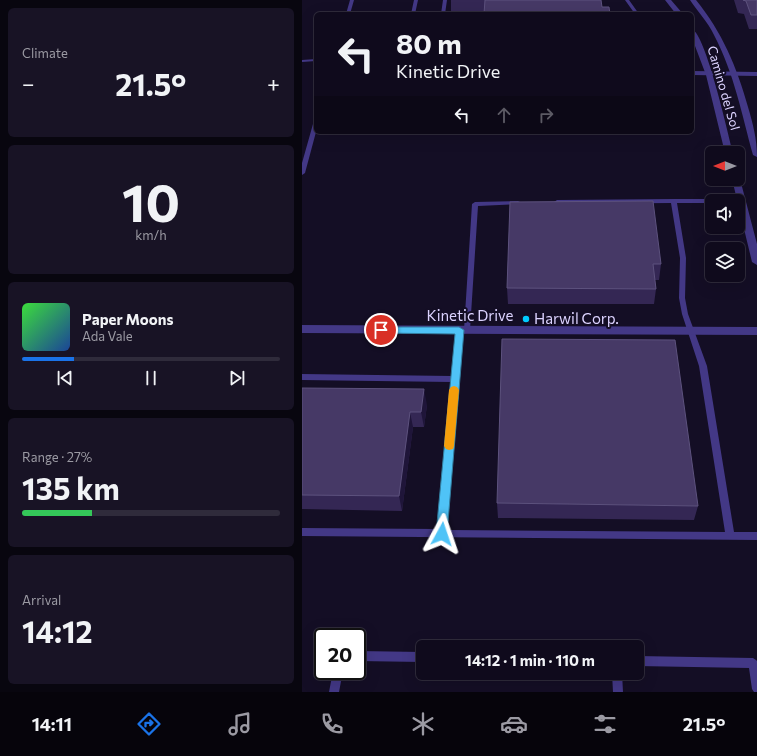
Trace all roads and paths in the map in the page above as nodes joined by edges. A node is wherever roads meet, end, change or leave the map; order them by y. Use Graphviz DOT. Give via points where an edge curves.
graph roads {
  1 [pos="352,0"];
  2 [pos="416,0"];
  3 [pos="445,0"];
  4 [pos="627,0"];
  5 [pos="668,0"];
  6 [pos="693,0"];
  7 [pos="349,12"];
  8 [pos="413,12"];
  9 [pos="443,12"];
  10 [pos="636,12"];
  11 [pos="678,12"];
  12 [pos="694,36"];
  13 [pos="302,60"];
  14 [pos="314,60"];
  15 [pos="694,73"];
  16 [pos="709,73"];
  17 [pos="735,74"];
  18 [pos="757,74"];
  19 [pos="314,131"];
  20 [pos="727,146"];
  21 [pos="757,155"];
  22 [pos="302,173"];
  23 [pos="674,201"];
  24 [pos="705,201"];
  25 [pos="528,202"];
  26 [pos="550,202"];
  27 [pos="745,220"];
  28 [pos="757,262"];
  29 [pos="302,330"];
  30 [pos="463,330"];
  31 [pos="757,331"];
  32 [pos="692,332"];
  33 [pos="302,377"];
  34 [pos="455,379"];
  35 [pos="302,532"];
  36 [pos="442,534"];
  37 [pos="730,535"];
  38 [pos="757,536"];
  39 [pos="366,656"];
  40 [pos="416,657"];
  41 [pos="644,661"];
  42 [pos="336,680"];
  43 [pos="617,680"];
  44 [pos="757,689"];
  45 [pos="334,692"];
  46 [pos="618,692"];
  1 -- 7 [label="lane"];
  2 -- 8 [label="lane"];
  3 -- 9 [label="lane"];
  4 -- 10 [label="lane"];
  5 -- 11 [label="street"];
  6 -- 17 [label="street, Camino del Sol" via="713,26"];
  12 -- 16 [label="street, Camino del Sol"];
  13 -- 14 [label="lane"];
  15 -- 16 [label="lane"];
  16 -- 17 [label="lane"];
  16 -- 20 [label="street, Camino del Sol"];
  17 -- 18 [label="lane"];
  17 -- 21 [label="street, Camino del Sol"];
  19 -- 22 [label="lane"];
  23 -- 24 [label="lane"];
  23 -- 26 [label="lane"];
  23 -- 32 [label="lane" via="683,258 682,298"];
  25 -- 30 [label="lane" via="476,204"];
  27 -- 28 [label="street"];
  29 -- 30 [label="street, Kinetic Drive"];
  30 -- 32 [label="street, Kinetic Drive"];
  30 -- 34 [label="lane"];
  31 -- 32 [label="street, Kinetic Drive"];
  32 -- 37 [label="lane" via="703,366"];
  33 -- 34 [label="lane"];
  34 -- 36 [label="lane"];
  35 -- 36 [label="lane"];
  36 -- 37 [label="lane"];
  37 -- 38 [label="lane"];
  39 -- 40 [label="lane"];
  41 -- 44 [label="lane" via="753,663"];
  42 -- 45 [label="lane"];
  43 -- 46 [label="lane"];
}
